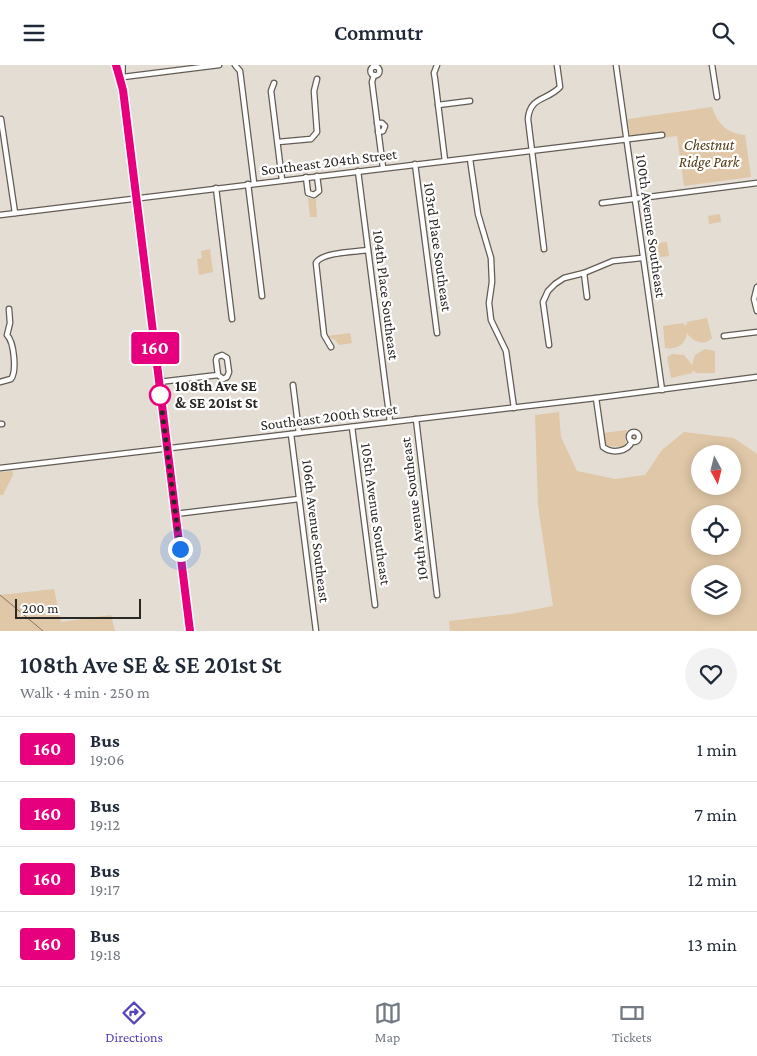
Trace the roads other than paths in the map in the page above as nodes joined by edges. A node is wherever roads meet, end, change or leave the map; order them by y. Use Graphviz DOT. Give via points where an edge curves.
graph roads {
  1 [pos="116,65"];
  2 [pos="122,65"];
  3 [pos="219,65"];
  4 [pos="437,65"];
  5 [pos="557,65"];
  6 [pos="616,65"];
  7 [pos="712,65"];
  8 [pos="236,66"];
  9 [pos="374,75"];
  10 [pos="123,77"];
  11 [pos="317,79"];
  12 [pos="122,83"];
  13 [pos="274,83"];
  14 [pos="717,97"];
  15 [pos="470,101"];
  16 [pos="438,105"];
  17 [pos="1,119"];
  18 [pos="377,123"];
  19 [pos="378,132"];
  20 [pos="662,135"];
  21 [pos="627,139"];
  22 [pos="278,142"];
  23 [pos="532,152"];
  24 [pos="470,159"];
  25 [pos="445,161"];
  26 [pos="415,164"];
  27 [pos="383,168"];
  28 [pos="358,171"];
  29 [pos="317,176"];
  30 [pos="306,177"];
  31 [pos="282,180"];
  32 [pos="757,183"];
  33 [pos="251,184"];
  34 [pos="216,188"];
  35 [pos="136,197"];
  36 [pos="635,198"];
  37 [pos="602,203"];
  38 [pos="15,213"];
  39 [pos="0,215"];
  40 [pos="544,249"];
  41 [pos="368,250"];
  42 [pos="642,258"];
  43 [pos="584,273"];
  44 [pos="757,287"];
  45 [pos="262,296"];
  46 [pos="587,297"];
  47 [pos="8,309"];
  48 [pos="757,311"];
  49 [pos="232,319"];
  50 [pos="757,331"];
  51 [pos="437,333"];
  52 [pos="724,336"];
  53 [pos="549,345"];
  54 [pos="331,347"];
  55 [pos="218,375"];
  56 [pos="757,377"];
  57 [pos="0,382"];
  58 [pos="159,382"];
  59 [pos="293,385"];
  60 [pos="662,390"];
  61 [pos="596,398"];
  62 [pos="514,408"];
  63 [pos="416,419"];
  64 [pos="390,422"];
  65 [pos="352,427"];
  66 [pos="299,433"];
  67 [pos="291,434"];
  68 [pos="632,441"];
  69 [pos="167,448"];
  70 [pos="0,468"];
  71 [pos="299,499"];
  72 [pos="175,514"];
  73 [pos="437,595"];
  74 [pos="375,605"];
  75 [pos="190,631"];
  76 [pos="316,631"];
  1 -- 12 [label="main road"];
  2 -- 10 [label="main road"];
  3 -- 10 [label="street"];
  4 -- 16 [label="street" via="434,73"];
  5 -- 23 [label="street" via="560,87 536,101 529,112"];
  6 -- 21 [label="street, 100th Avenue Southeast"];
  7 -- 14 [label="street"];
  8 -- 33 [label="street" via="240,71"];
  9 -- 18 [label="street"];
  10 -- 12 [label="main road"];
  11 -- 22 [label="street" via="314,91 316,135 311,139"];
  12 -- 35 [label="main road"];
  13 -- 22 [label="street" via="271,91"];
  15 -- 16 [label="street"];
  16 -- 25 [label="street"];
  17 -- 38 [label="street"];
  18 -- 19 [label="street"];
  18 -- 19 [label="street" via="386,126"];
  19 -- 27 [label="street"];
  20 -- 21 [label="street, Southeast 204th Street"];
  21 -- 23 [label="street, Southeast 204th Street"];
  21 -- 36 [label="street, 100th Avenue Southeast"];
  22 -- 31 [label="street"];
  23 -- 24 [label="street, Southeast 204th Street"];
  23 -- 40 [label="street"];
  24 -- 25 [label="street, Southeast 204th Street"];
  24 -- 62 [label="street" via="478,215 492,263 491,320 506,351"];
  25 -- 26 [label="street, Southeast 204th Street"];
  26 -- 27 [label="street, Southeast 204th Street"];
  26 -- 51 [label="street, 103rd Place Southeast"];
  27 -- 28 [label="street, Southeast 204th Street"];
  28 -- 29 [label="street, Southeast 204th Street"];
  28 -- 41 [label="street, 104th Place Southeast"];
  29 -- 30 [label="street, Southeast 204th Street"];
  29 -- 30 [label="street" via="318,191 314,195 308,193"];
  30 -- 31 [label="street, Southeast 204th Street"];
  31 -- 33 [label="street, Southeast 204th Street"];
  32 -- 36 [label="street"];
  33 -- 34 [label="street, Southeast 204th Street"];
  33 -- 45 [label="street"];
  34 -- 35 [label="street, Southeast 204th Street"];
  34 -- 49 [label="street"];
  35 -- 38 [label="street, Southeast 204th Street"];
  35 -- 58 [label="main road"];
  36 -- 37 [label="street"];
  36 -- 42 [label="street, 100th Avenue Southeast"];
  38 -- 39 [label="street, Southeast 204th Street"];
  41 -- 54 [label="street" via="324,256 317,260 315,269 324,335"];
  41 -- 64 [label="street, 104th Place Southeast"];
  42 -- 43 [label="street" via="613,261"];
  42 -- 60 [label="street, 100th Avenue Southeast"];
  43 -- 46 [label="street"];
  43 -- 53 [label="street" via="564,278 548,291 544,302"];
  44 -- 48 [label="street" via="754,299"];
  47 -- 57 [label="street" via="10,323 4,334 12,341 15,371 11,379"];
  50 -- 52 [label="street"];
  55 -- 55 [label="street" via="223,379 228,375 227,358 222,355 216,360"];
  55 -- 58 [label="street"];
  56 -- 60 [label="street, Southeast 200th Street"];
  58 -- 69 [label="main road"];
  59 -- 66 [label="street"];
  60 -- 61 [label="street, Southeast 200th Street"];
  61 -- 62 [label="street, Southeast 200th Street"];
  61 -- 68 [label="street" via="603,447 611,451 624,450"];
  62 -- 63 [label="street, Southeast 200th Street"];
  63 -- 64 [label="street, Southeast 200th Street"];
  63 -- 73 [label="street, 104th Avenue Southeast"];
  64 -- 65 [label="street, Southeast 200th Street"];
  65 -- 66 [label="street, Southeast 200th Street"];
  65 -- 74 [label="street, 105th Avenue Southeast"];
  66 -- 67 [label="street, Southeast 200th Street"];
  67 -- 69 [label="street, Southeast 200th Street"];
  67 -- 71 [label="street, 106th Avenue Southeast"];
  69 -- 70 [label="street, Southeast 200th Street"];
  69 -- 72 [label="main road"];
  71 -- 72 [label="street"];
  71 -- 76 [label="street, 106th Avenue Southeast"];
  72 -- 75 [label="main road"];
}
